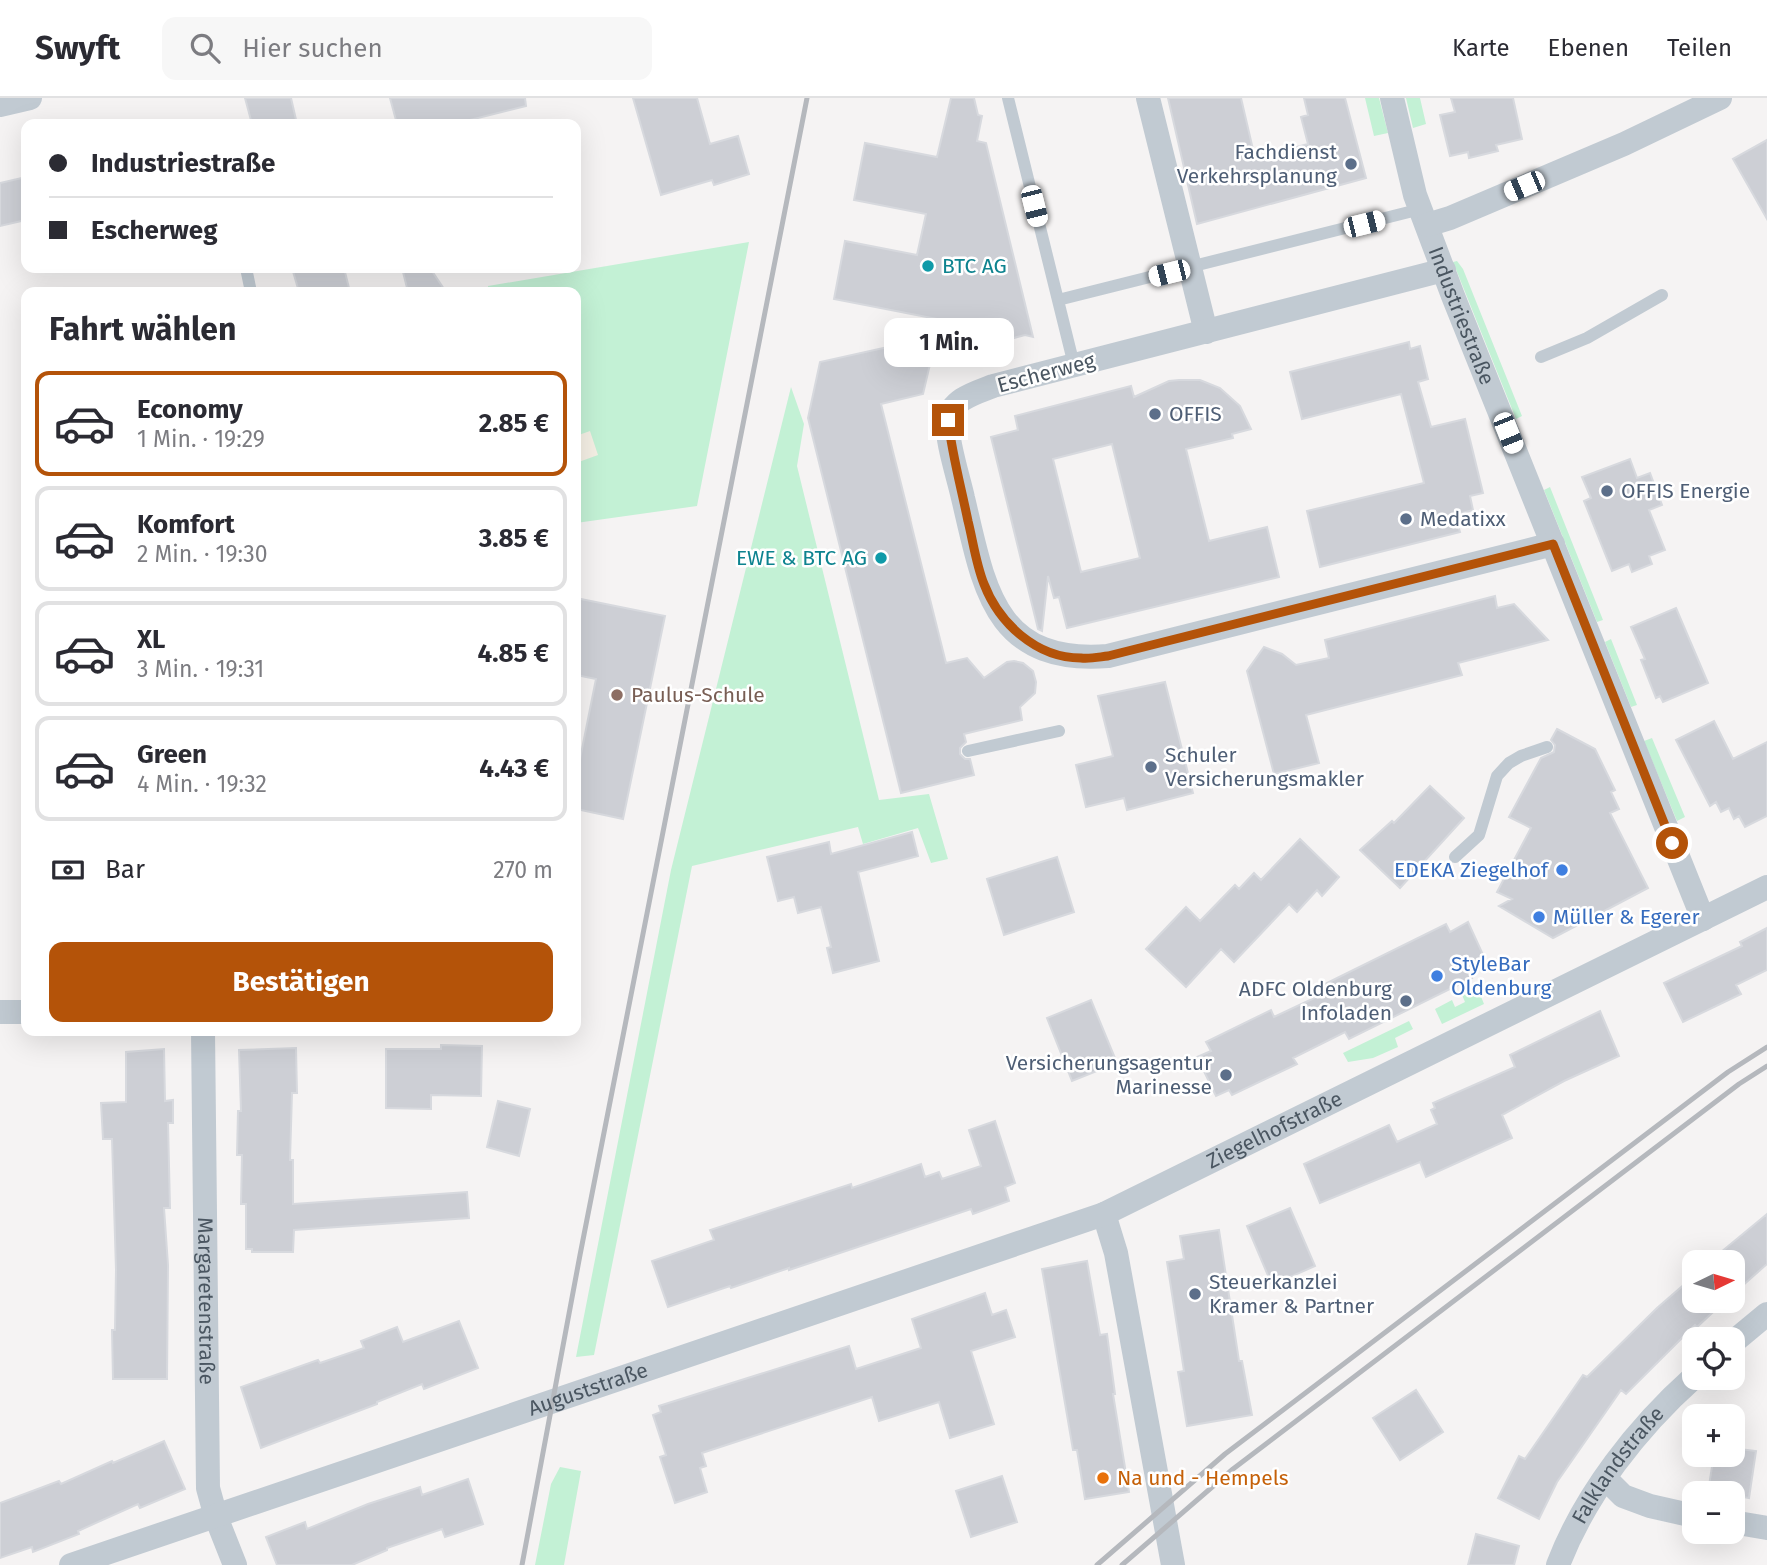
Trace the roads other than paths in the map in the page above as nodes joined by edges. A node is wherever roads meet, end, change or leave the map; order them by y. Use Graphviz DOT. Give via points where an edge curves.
graph roads {
  1 [pos="30,98"];
  2 [pos="1008,98"];
  3 [pos="1148,98"];
  4 [pos="1392,98"];
  5 [pos="1720,98"];
  6 [pos="0,105"];
  7 [pos="1424,217"];
  8 [pos="1190,267"];
  9 [pos="1444,270"];
  10 [pos="1662,295"];
  11 [pos="1058,300"];
  12 [pos="1206,332"];
  13 [pos="1541,357"];
  14 [pos="1074,365"];
  15 [pos="1553,544"];
  16 [pos="1059,731"];
  17 [pos="1547,747"];
  18 [pos="968,751"];
  19 [pos="1455,857"];
  20 [pos="1767,887"];
  21 [pos="1703,919"];
  22 [pos="0,1012"];
  23 [pos="21,1012"];
  24 [pos="203,1036"];
  25 [pos="1104,1214"];
  26 [pos="1767,1314"];
  27 [pos="1745,1332"];
  28 [pos="1682,1388"];
  29 [pos="1606,1479"];
  30 [pos="1682,1513"];
  31 [pos="216,1517"];
  32 [pos="1745,1524"];
  33 [pos="1767,1528"];
  34 [pos="71,1565"];
  35 [pos="235,1565"];
  36 [pos="1173,1565"];
  37 [pos="1558,1565"];
  1 -- 6 [label="street"];
  2 -- 11 [label="lane"];
  3 -- 8 [label="street"];
  4 -- 7 [label="street, Industriestraße"];
  5 -- 7 [label="street" via="1624,144"];
  7 -- 8 [label="lane"];
  7 -- 9 [label="street, Industriestraße"];
  8 -- 11 [label="lane"];
  8 -- 12 [label="street"];
  9 -- 12 [label="street, Escherweg"];
  9 -- 15 [label="street, Industriestraße"];
  10 -- 13 [label="lane" via="1587,338"];
  11 -- 14 [label="lane"];
  12 -- 14 [label="street, Escherweg"];
  14 -- 15 [label="street, Escherweg" via="971,394 955,405 948,420 983,581 995,608 1011,627 1048,651 1080,659 1108,656"];
  15 -- 21 [label="street, Industriestraße"];
  16 -- 18 [label="lane"];
  17 -- 19 [label="lane" via="1521,755 1497,776 1479,835"];
  20 -- 21 [label="street, Ziegelhofstraße"];
  21 -- 25 [label="street, Ziegelhofstraße"];
  22 -- 23 [label="street"];
  24 -- 31 [label="street, Margaretenstraße" via="208,1488"];
  25 -- 31 [label="street, Auguststraße"];
  25 -- 36 [label="street" via="1116,1253"];
  26 -- 27 [label="street"];
  28 -- 29 [label="street, Falklandstraße" via="1627,1447"];
  29 -- 30 [label="street" via="1623,1496"];
  29 -- 37 [label="street, Falklandstraße" via="1573,1529"];
  31 -- 34 [label="street, Auguststraße"];
  31 -- 35 [label="street, Margaretenstraße"];
  32 -- 33 [label="street"];
}
